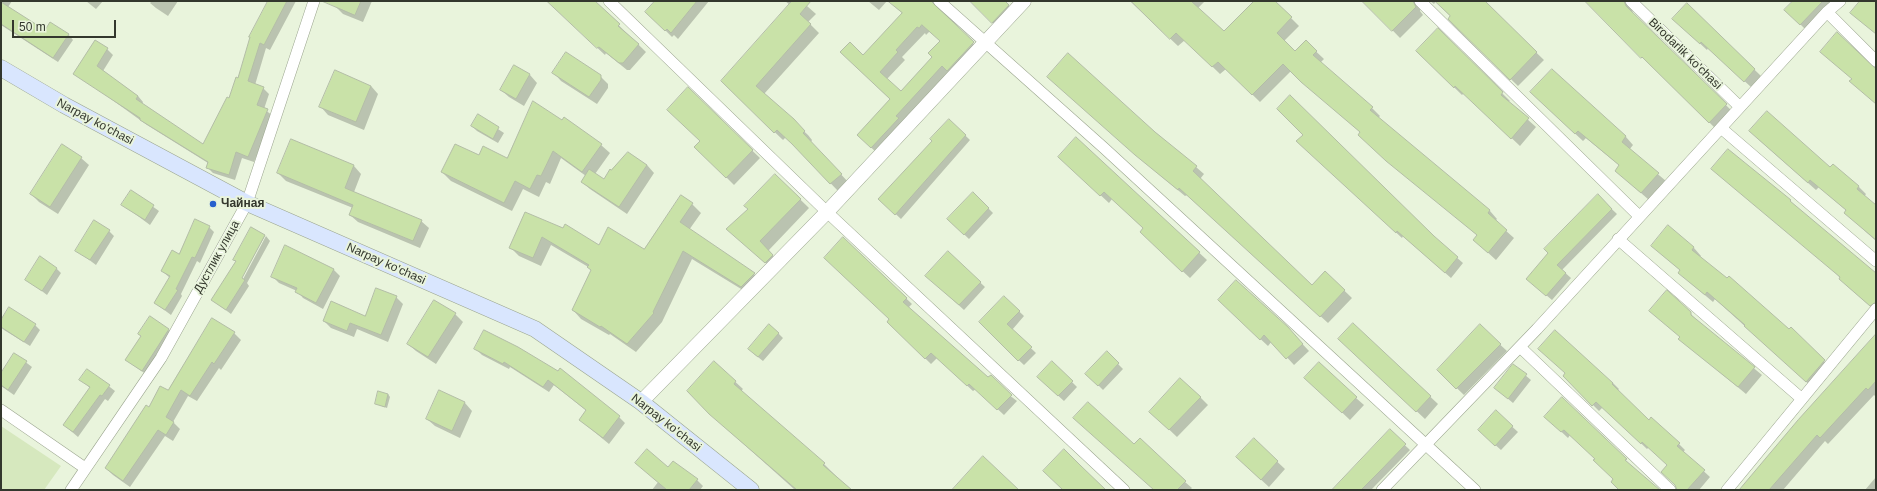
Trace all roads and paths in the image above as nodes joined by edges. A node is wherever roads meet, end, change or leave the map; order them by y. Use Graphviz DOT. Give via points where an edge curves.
graph roads {
  1 [pos="314,1"];
  2 [pos="610,1"];
  3 [pos="939,1"];
  4 [pos="1024,1"];
  5 [pos="1420,1"];
  6 [pos="1631,1"];
  7 [pos="1840,1"];
  8 [pos="1827,12"];
  9 [pos="985,43"];
  10 [pos="1876,61"];
  11 [pos="1,68"];
  12 [pos="1740,107"];
  13 [pos="1721,128"];
  14 [pos="247,203"];
  15 [pos="827,212"];
  16 [pos="1639,216"];
  17 [pos="1618,240"];
  18 [pos="1876,260"];
  19 [pos="1876,309"];
  20 [pos="1520,347"];
  21 [pos="1802,400"];
  22 [pos="641,402"];
  23 [pos="1,410"];
  24 [pos="1425,444"];
  25 [pos="85,468"];
  26 [pos="71,490"];
  27 [pos="751,490"];
  28 [pos="1124,490"];
  29 [pos="1382,490"];
  30 [pos="1475,490"];
  31 [pos="1670,490"];
  32 [pos="1727,490"];
  1 -- 14 [label="street, Дустлик улица"];
  2 -- 15 [label="street"];
  3 -- 9 [label="street"];
  4 -- 9 [label="street"];
  5 -- 16 [label="street"];
  6 -- 12 [label="street, Birodarlik ko'chasi"];
  7 -- 8 [label="street"];
  8 -- 10 [label="street"];
  8 -- 12 [label="street"];
  9 -- 15 [label="street"];
  9 -- 24 [label="street" via="1104,148"];
  11 -- 14 [label="main road, Narpay ko'chasi" via="64,105"];
  12 -- 13 [label="street"];
  13 -- 16 [label="street"];
  13 -- 18 [label="street"];
  14 -- 22 [label="main road, Narpay ko'chasi" via="535,329"];
  14 -- 25 [label="street, Дустлик улица" via="161,358"];
  15 -- 22 [label="street"];
  15 -- 28 [label="street"];
  16 -- 17 [label="street"];
  17 -- 20 [label="street"];
  17 -- 21 [label="street"];
  19 -- 21 [label="street"];
  20 -- 24 [label="street"];
  20 -- 31 [label="street"];
  21 -- 32 [label="street"];
  22 -- 27 [label="main road, Narpay ko'chasi"];
  23 -- 25 [label="street"];
  24 -- 29 [label="street"];
  24 -- 30 [label="street"];
  25 -- 26 [label="street, Дустлик улица"];
}
